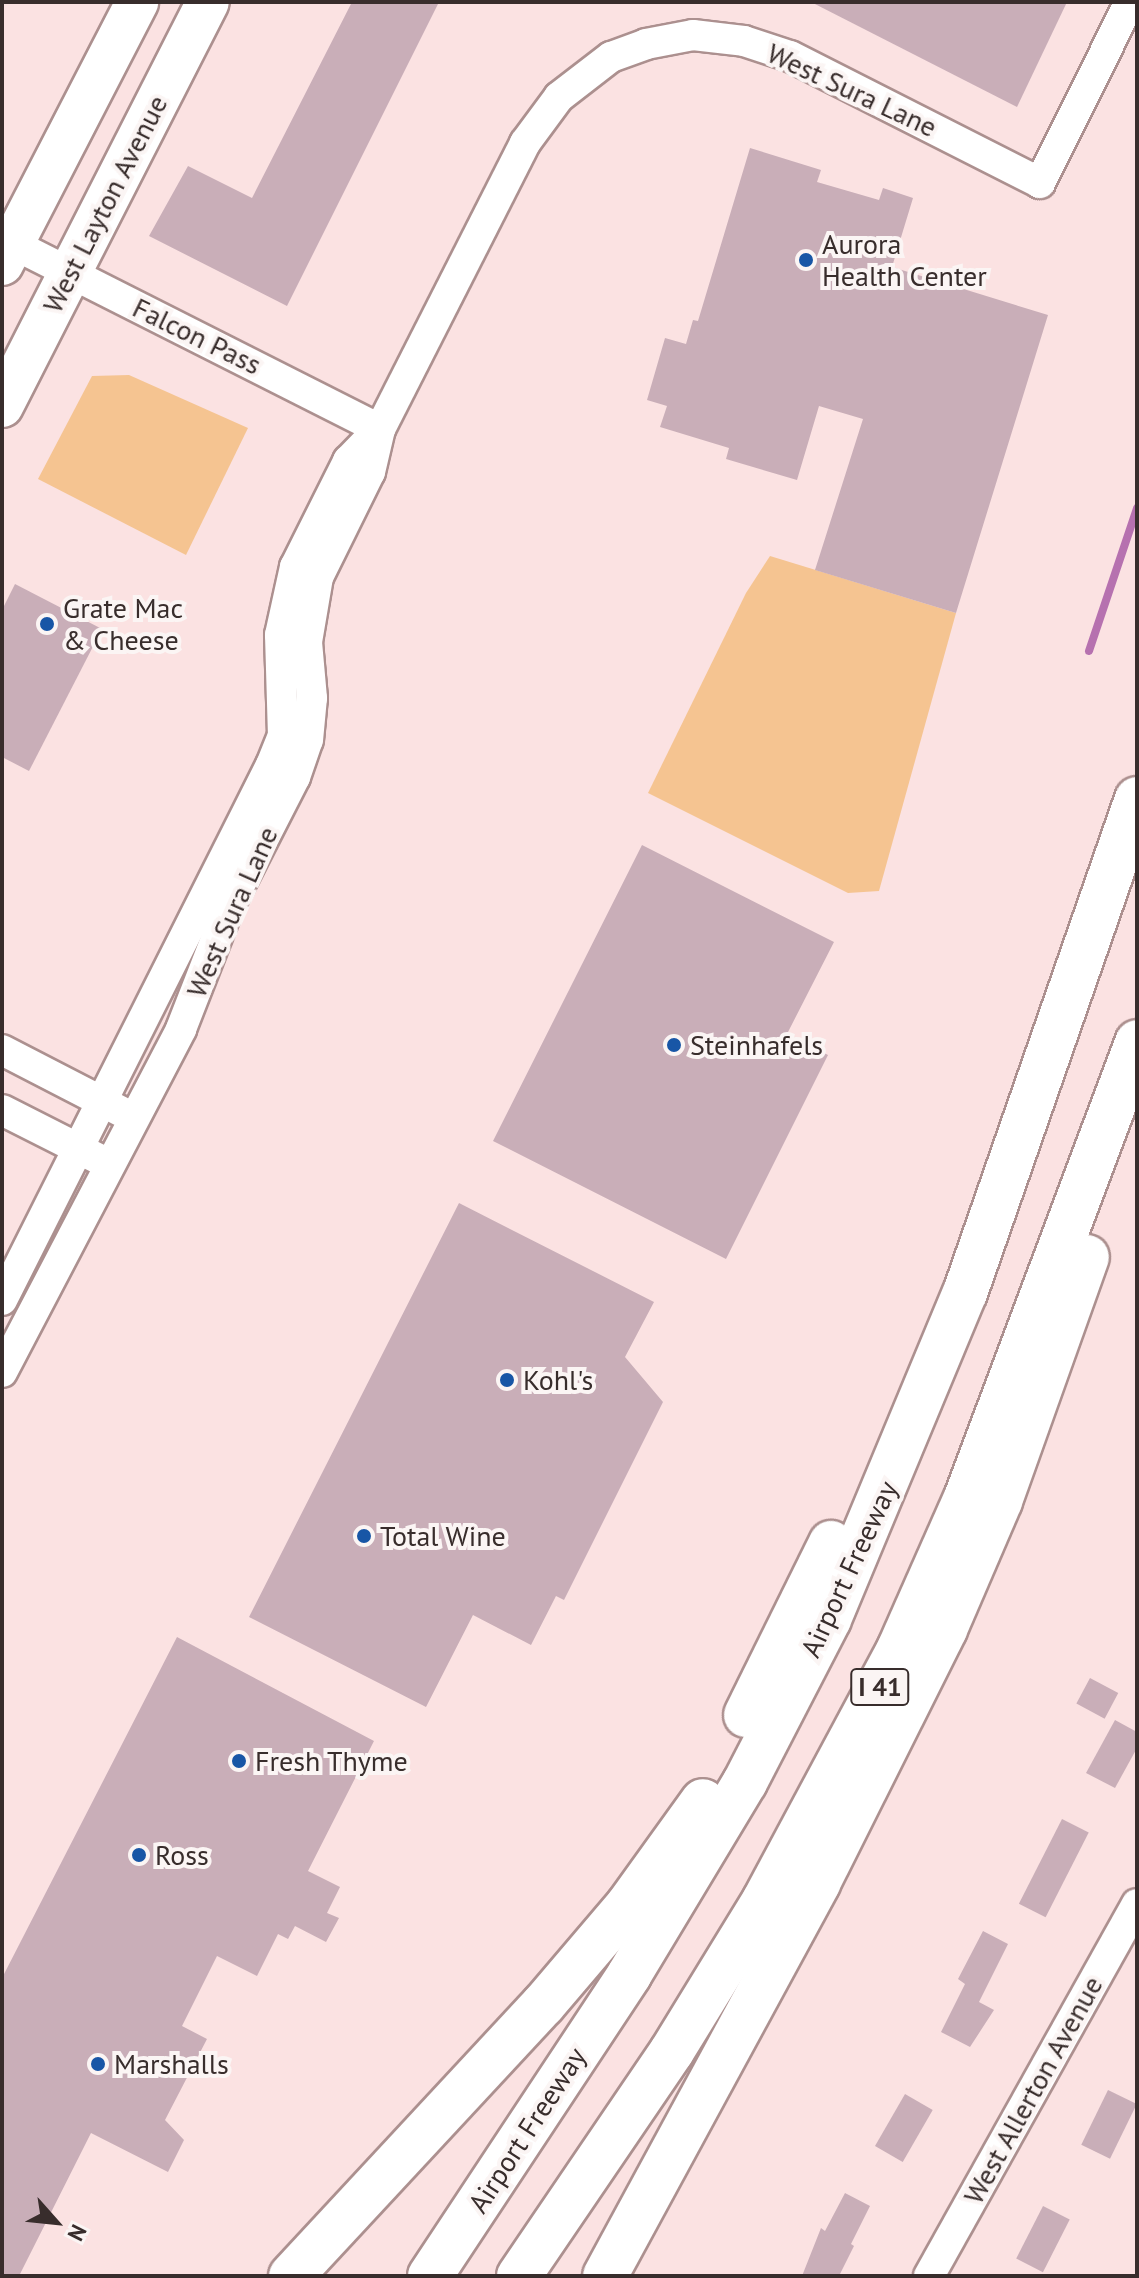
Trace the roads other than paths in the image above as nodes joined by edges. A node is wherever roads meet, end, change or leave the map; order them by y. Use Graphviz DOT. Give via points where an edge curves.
graph roads {
  1 [pos="137,2"];
  2 [pos="208,2"];
  3 [pos="1130,2"];
  4 [pos="7,254"];
  5 [pos="70,272"];
  6 [pos="2,406"];
  7 [pos="380,429"];
  8 [pos="1137,799"];
  9 [pos="1136,1044"];
  10 [pos="2,1050"];
  11 [pos="103,1102"];
  12 [pos="2,1110"];
  13 [pos="133,1118"];
  14 [pos="79,1149"];
  15 [pos="108,1164"];
  16 [pos="2,1300"];
  17 [pos="2,1372"];
  18 [pos="903,1451"];
  19 [pos="1137,1904"];
  20 [pos="291,2276"];
  21 [pos="430,2276"];
  22 [pos="519,2276"];
  23 [pos="605,2276"];
  24 [pos="929,2276"];
  1 -- 4 [label="main road"];
  2 -- 5 [label="main road, West Layton Avenue"];
  3 -- 7 [label="street, West Sura Lane" via="1040,183 790,56 744,41 693,35 611,57 559,97 525,143"];
  4 -- 5 [label="street, Falcon Pass"];
  5 -- 6 [label="main road, West Layton Avenue"];
  5 -- 7 [label="street, Falcon Pass"];
  7 -- 11 [label="street, West Sura Lane" via="348,461 295,567 280,635 283,736"];
  7 -- 13 [label="street, West Sura Lane" via="370,472 318,577 307,642 312,698 308,740 295,777 229,906 181,1029"];
  8 -- 18 [label="highway, Airport Freeway / I 41" via="965,1293"];
  9 -- 22 [label="highway, I 41" via="966,1498 899,1649 765,1899 672,2051"];
  9 -- 23 [label="highway" via="1090,1249 1000,1501 875,1775"];
  10 -- 11 [label="street"];
  11 -- 13 [label="street"];
  11 -- 14 [label="street, West Sura Lane"];
  12 -- 14 [label="street"];
  13 -- 15 [label="street, West Sura Lane"];
  14 -- 15 [label="street"];
  14 -- 16 [label="street, West Sura Lane"];
  15 -- 17 [label="street, West Sura Lane"];
  18 -- 20 [label="highway" via="854,1498 702,1803 628,1905 543,2005"];
  18 -- 21 [label="highway, Airport Freeway / I 41" via="829,1619 745,1782 629,1975"];
  19 -- 24 [label="street, West Allerton Avenue"];
}
